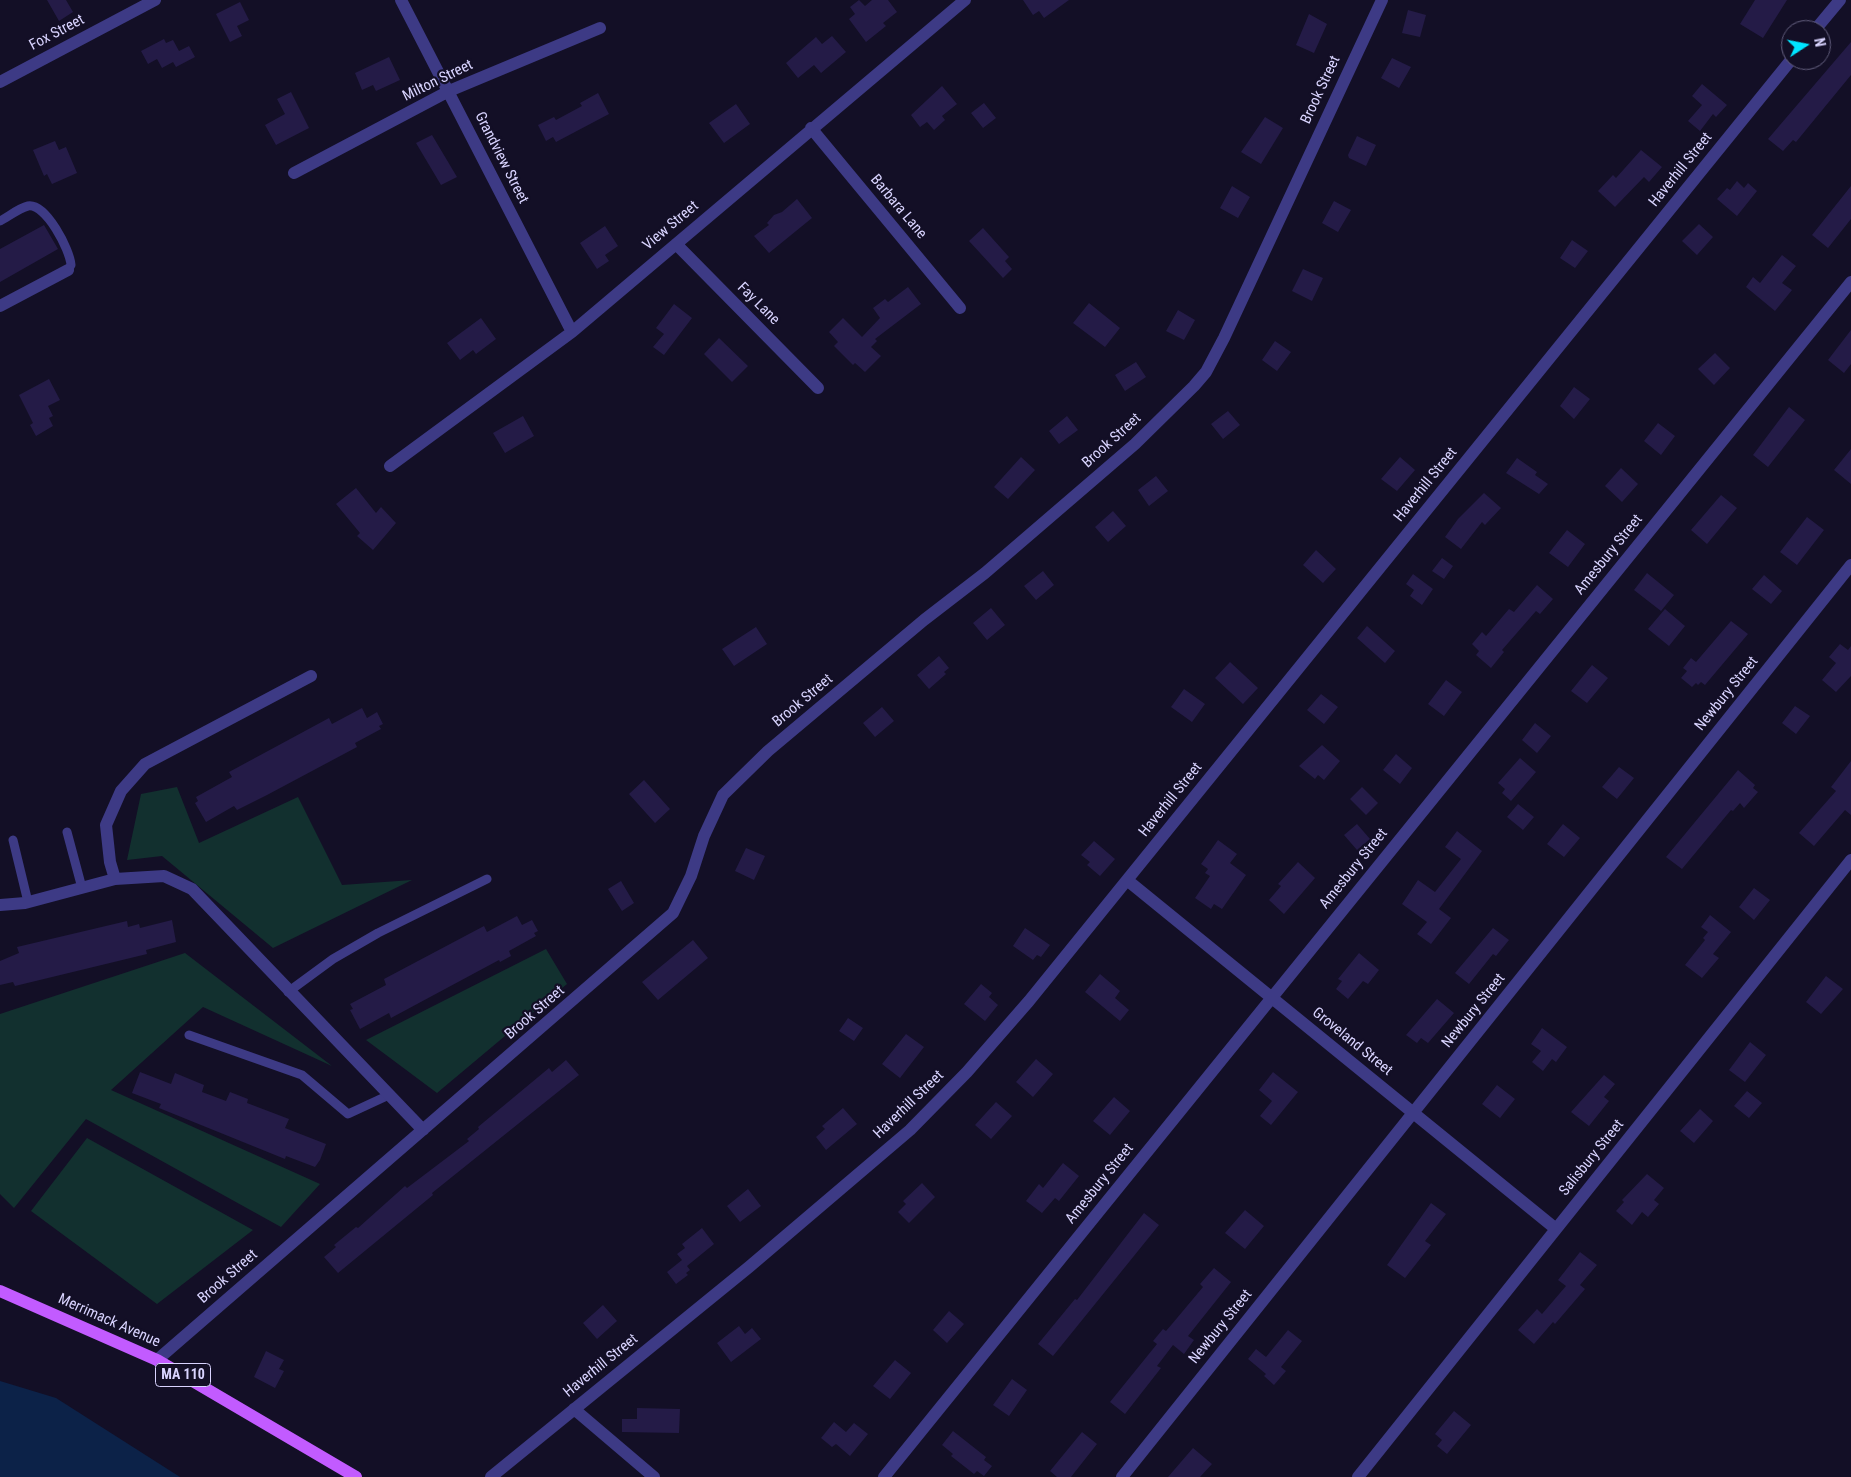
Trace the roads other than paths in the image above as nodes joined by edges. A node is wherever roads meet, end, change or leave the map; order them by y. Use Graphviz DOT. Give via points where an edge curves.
graph roads {
  1 [pos="155,0"];
  2 [pos="401,0"];
  3 [pos="966,0"];
  4 [pos="1382,0"];
  5 [pos="1840,0"];
  6 [pos="1823,20"];
  7 [pos="600,28"];
  8 [pos="1783,70"];
  9 [pos="0,82"];
  10 [pos="449,91"];
  11 [pos="811,128"];
  12 [pos="294,173"];
  13 [pos="0,221"];
  14 [pos="676,244"];
  15 [pos="68,270"];
  16 [pos="1851,282"];
  17 [pos="0,306"];
  18 [pos="960,308"];
  19 [pos="572,332"];
  20 [pos="818,388"];
  21 [pos="390,466"];
  22 [pos="1851,565"];
  23 [pos="312,676"];
  24 [pos="67,832"];
  25 [pos="13,840"];
  26 [pos="1851,860"];
  27 [pos="115,879"];
  28 [pos="486,879"];
  29 [pos="1127,880"];
  30 [pos="82,888"];
  31 [pos="28,902"];
  32 [pos="0,905"];
  33 [pos="288,992"];
  34 [pos="1271,998"];
  35 [pos="190,1035"];
  36 [pos="389,1095"];
  37 [pos="1413,1113"];
  38 [pos="423,1130"];
  39 [pos="1556,1229"];
  40 [pos="0,1291"];
  41 [pos="157,1360"];
  42 [pos="574,1409"];
  43 [pos="356,1477"];
  44 [pos="491,1477"];
  45 [pos="654,1477"];
  46 [pos="884,1477"];
  47 [pos="1122,1477"];
  48 [pos="1358,1477"];
  1 -- 9 [label="street, Fox Street"];
  2 -- 10 [label="street, Grandview Street"];
  3 -- 11 [label="street, View Street"];
  4 -- 38 [label="street, Brook Street" via="1206,372 1134,444 1036,529 752,764 717,805 691,876 672,913"];
  5 -- 6 [label="street"];
  7 -- 10 [label="street, Milton Street"];
  8 -- 29 [label="street, Haverhill Street"];
  10 -- 12 [label="street, Milton Street"];
  10 -- 19 [label="street, Grandview Street"];
  11 -- 14 [label="street, View Street"];
  11 -- 18 [label="street, Barbara Lane"];
  13 -- 15 [label="lane" via="27,206 38,207 46,213 71,256"];
  14 -- 19 [label="street, View Street"];
  14 -- 20 [label="street, Fay Lane"];
  15 -- 17 [label="street"];
  16 -- 34 [label="street, Amesbury Street"];
  19 -- 21 [label="street, View Street"];
  22 -- 37 [label="street, Newbury Street"];
  23 -- 27 [label="street" via="145,764 121,791 106,825"];
  24 -- 30 [label="lane"];
  25 -- 31 [label="lane"];
  26 -- 39 [label="street, Salisbury Street"];
  27 -- 30 [label="street"];
  27 -- 33 [label="street" via="164,876 192,889"];
  28 -- 33 [label="lane" via="378,933 333,959"];
  29 -- 34 [label="street, Groveland Street"];
  29 -- 42 [label="street, Haverhill Street" via="967,1072 910,1130 749,1267"];
  30 -- 31 [label="street"];
  31 -- 32 [label="street"];
  33 -- 36 [label="street"];
  34 -- 37 [label="street, Groveland Street"];
  34 -- 46 [label="street, Amesbury Street"];
  35 -- 36 [label="lane" via="302,1076 348,1114"];
  36 -- 38 [label="street"];
  37 -- 39 [label="street, Groveland Street"];
  37 -- 47 [label="street, Newbury Street"];
  38 -- 41 [label="street, Brook Street"];
  39 -- 48 [label="street, Salisbury Street"];
  40 -- 41 [label="main road, Merrimack Avenue / MA 110"];
  41 -- 43 [label="main road, Merrimack Avenue / MA 110"];
  42 -- 44 [label="street, Haverhill Street"];
  42 -- 45 [label="street"];
}
